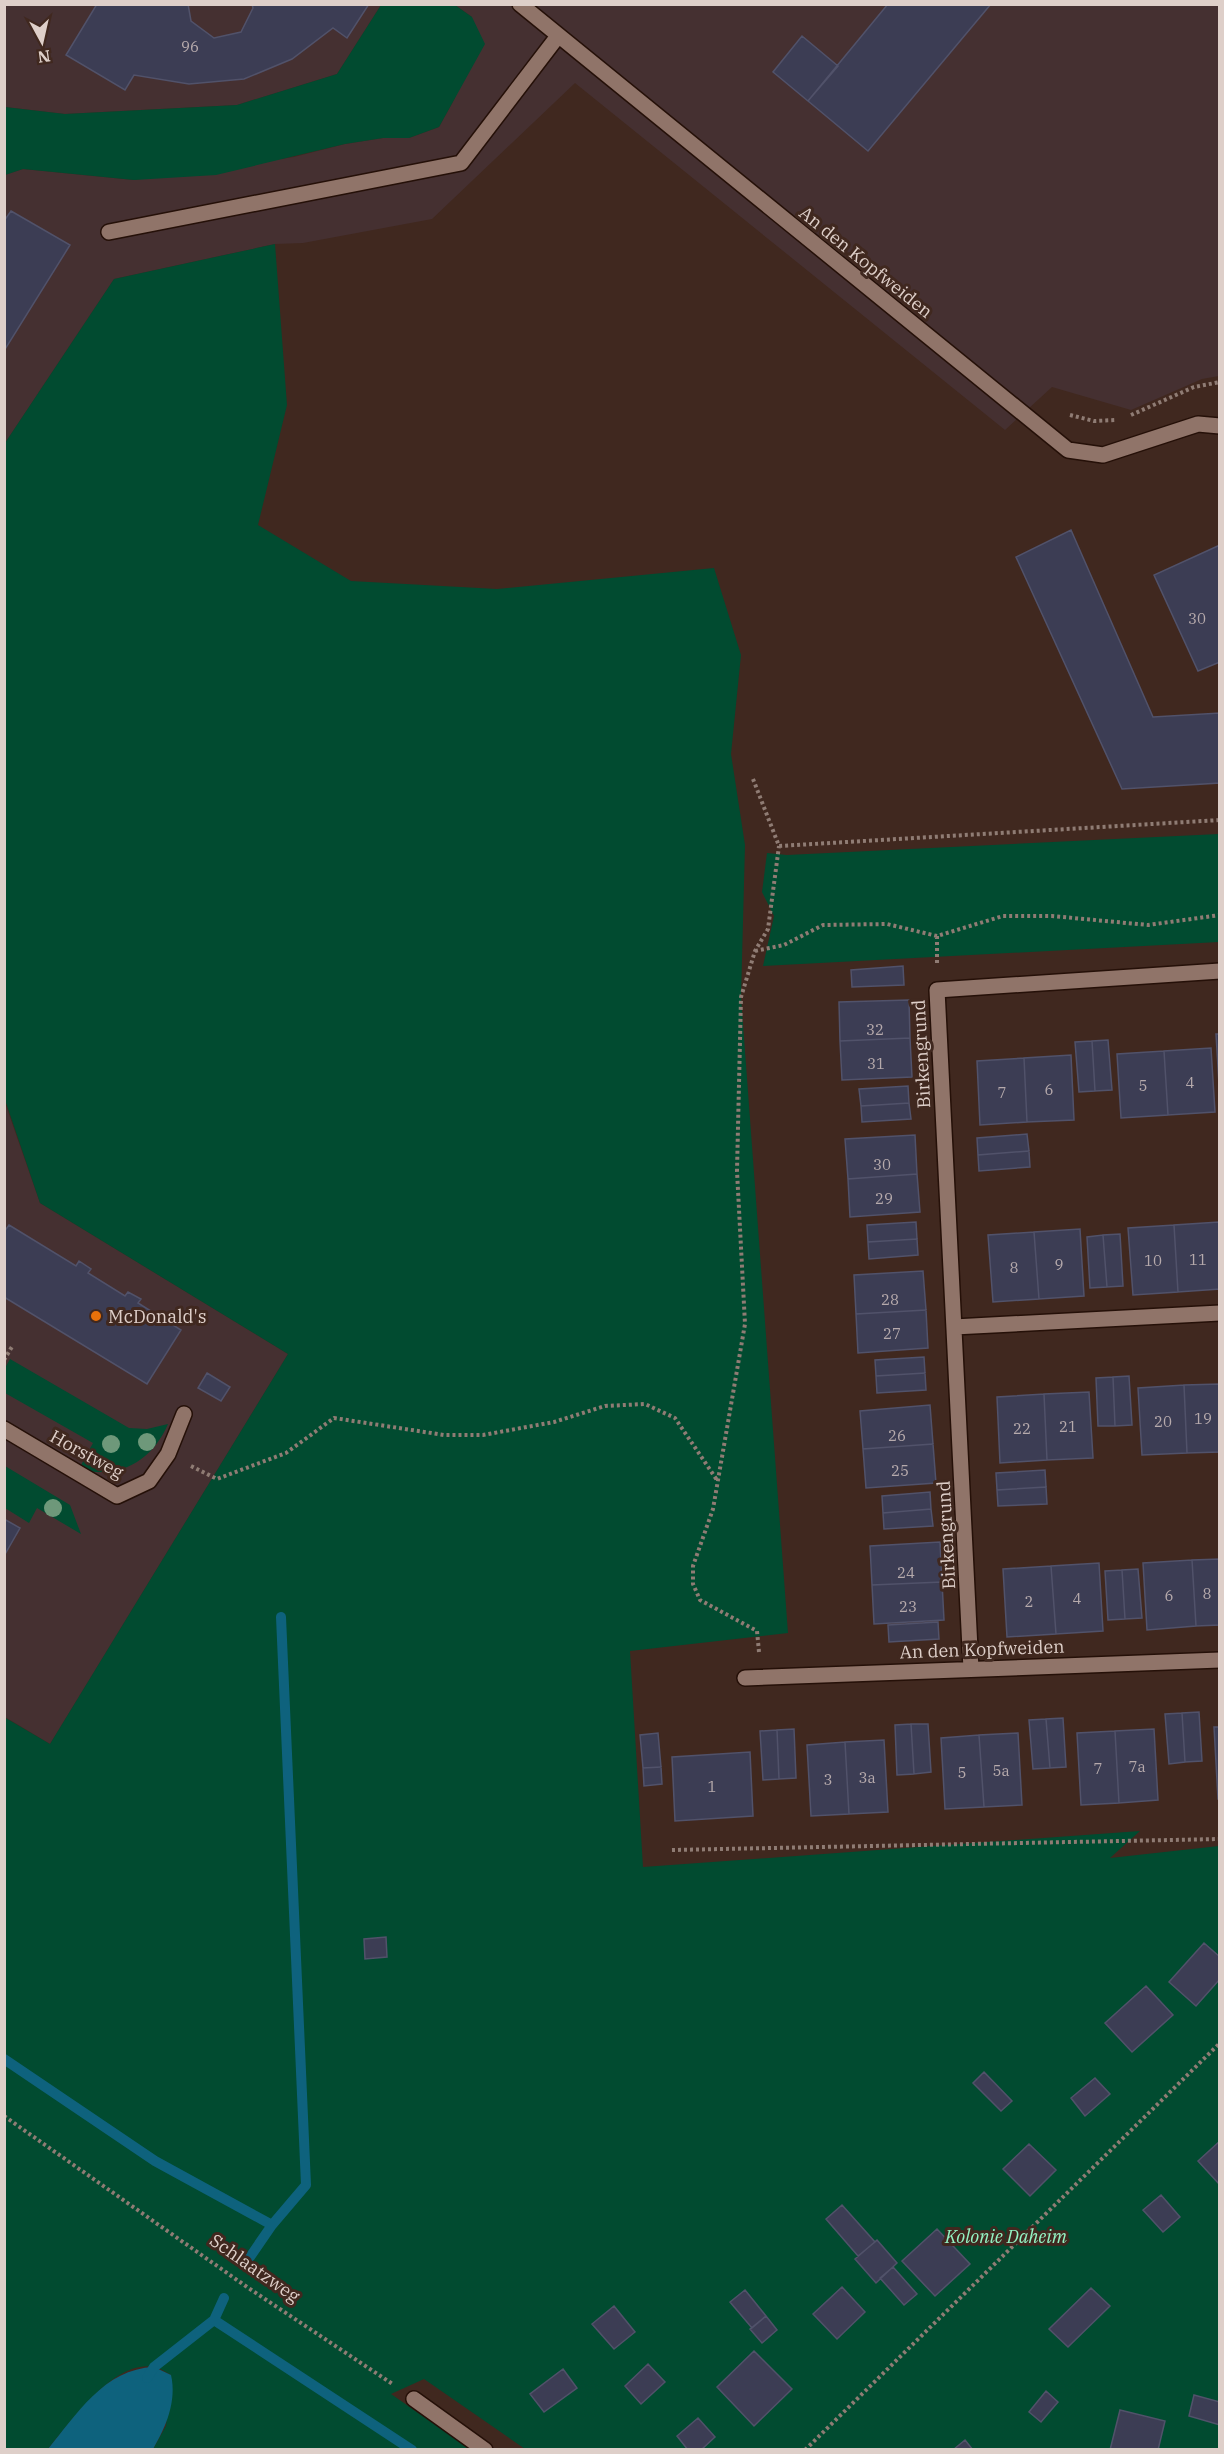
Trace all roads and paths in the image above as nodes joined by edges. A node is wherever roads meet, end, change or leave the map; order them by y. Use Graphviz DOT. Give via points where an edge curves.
graph roads {
  1 [pos="520,4"];
  2 [pos="558,36"];
  3 [pos="109,232"];
  4 [pos="1220,382"];
  5 [pos="1062,409"];
  6 [pos="1129,416"];
  7 [pos="1119,420"];
  8 [pos="1220,426"];
  9 [pos="753,779"];
  10 [pos="1220,820"];
  11 [pos="779,846"];
  12 [pos="1220,915"];
  13 [pos="755,951"];
  14 [pos="1220,971"];
  15 [pos="1220,1313"];
  16 [pos="954,1327"];
  17 [pos="13,1346"];
  18 [pos="4,1360"];
  19 [pos="184,1414"];
  20 [pos="4,1429"];
  21 [pos="168,1455"];
  22 [pos="718,1480"];
  23 [pos="1220,1660"];
  24 [pos="971,1669"];
  25 [pos="762,1677"];
  26 [pos="746,1678"];
  27 [pos="1220,1839"];
  28 [pos="672,1850"];
  29 [pos="1220,2043"];
  30 [pos="4,2116"];
  31 [pos="414,2399"];
  32 [pos="485,2450"];
  33 [pos="805,2450"];
  1 -- 2 [label="street, An den Kopfweiden"];
  2 -- 3 [label="street" via="461,163"];
  2 -- 8 [label="street, An den Kopfweiden" via="1068,450 1103,455 1198,424"];
  4 -- 6 [label="path" via="1194,387"];
  5 -- 7 [label="path" via="1071,416"];
  9 -- 11 [label="path"];
  10 -- 11 [label="path"];
  11 -- 13 [label="path" via="768,929"];
  12 -- 13 [label="path" via="1148,925 1052,916 1003,916 937,936 887,924 823,925 784,945"];
  13 -- 22 [label="path" via="741,997 737,1171 745,1324"];
  14 -- 16 [label="street, Birkengrund" via="937,990"];
  15 -- 16 [label="street"];
  16 -- 24 [label="street, Birkengrund"];
  17 -- 18 [label="path"];
  19 -- 21 [label="street, Horstweg"];
  20 -- 21 [label="street, Horstweg" via="117,1496 149,1481"];
  21 -- 22 [label="path" via="217,1479 286,1453 334,1418 444,1435 483,1436 554,1422 605,1406 645,1404 675,1418"];
  22 -- 25 [label="path" via="693,1566 693,1584 700,1600 757,1631"];
  23 -- 24 [label="street, An den Kopfweiden"];
  24 -- 25 [label="street, An den Kopfweiden"];
  25 -- 26 [label="street, An den Kopfweiden"];
  27 -- 28 [label="path"];
  29 -- 33 [label="path"];
  30 -- 31 [label="path, Schlaatzweg"];
  31 -- 32 [label="street"];
}
